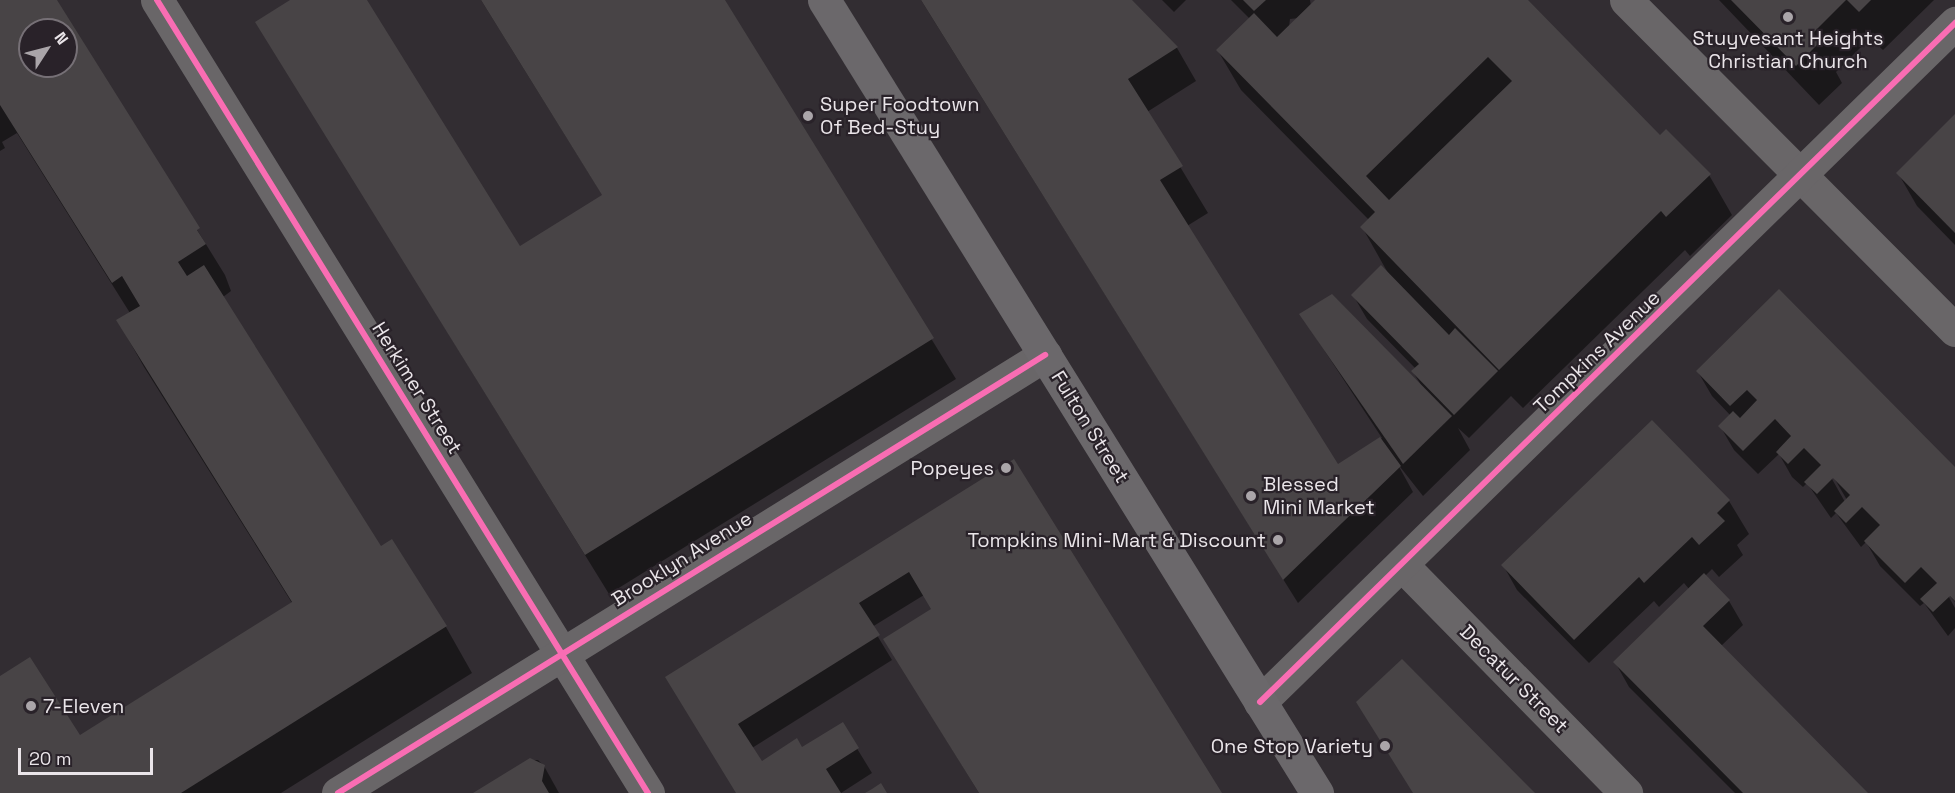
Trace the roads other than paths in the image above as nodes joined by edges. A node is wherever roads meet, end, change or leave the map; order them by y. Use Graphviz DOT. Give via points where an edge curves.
graph roads {
  1 [pos="158,0"];
  2 [pos="824,0"];
  3 [pos="1626,0"];
  4 [pos="1955,23"];
  5 [pos="1803,176"];
  6 [pos="1955,330"];
  7 [pos="1045,354"];
  8 [pos="1402,565"];
  9 [pos="561,653"];
  10 [pos="1260,702"];
  11 [pos="338,793"];
  12 [pos="648,793"];
  13 [pos="1317,793"];
  14 [pos="1626,793"];
  1 -- 9 [label="street, Herkimer Street"];
  2 -- 7 [label="main road, Fulton Street"];
  3 -- 5 [label="street"];
  4 -- 5 [label="street, Tompkins Avenue"];
  5 -- 6 [label="street"];
  5 -- 8 [label="street, Tompkins Avenue"];
  7 -- 9 [label="street, Brooklyn Avenue"];
  7 -- 10 [label="main road, Fulton Street"];
  8 -- 10 [label="street, Tompkins Avenue"];
  8 -- 14 [label="street, Decatur Street"];
  9 -- 11 [label="street, Brooklyn Avenue"];
  9 -- 12 [label="street, Herkimer Street"];
  10 -- 13 [label="main road, Fulton Street"];
}
